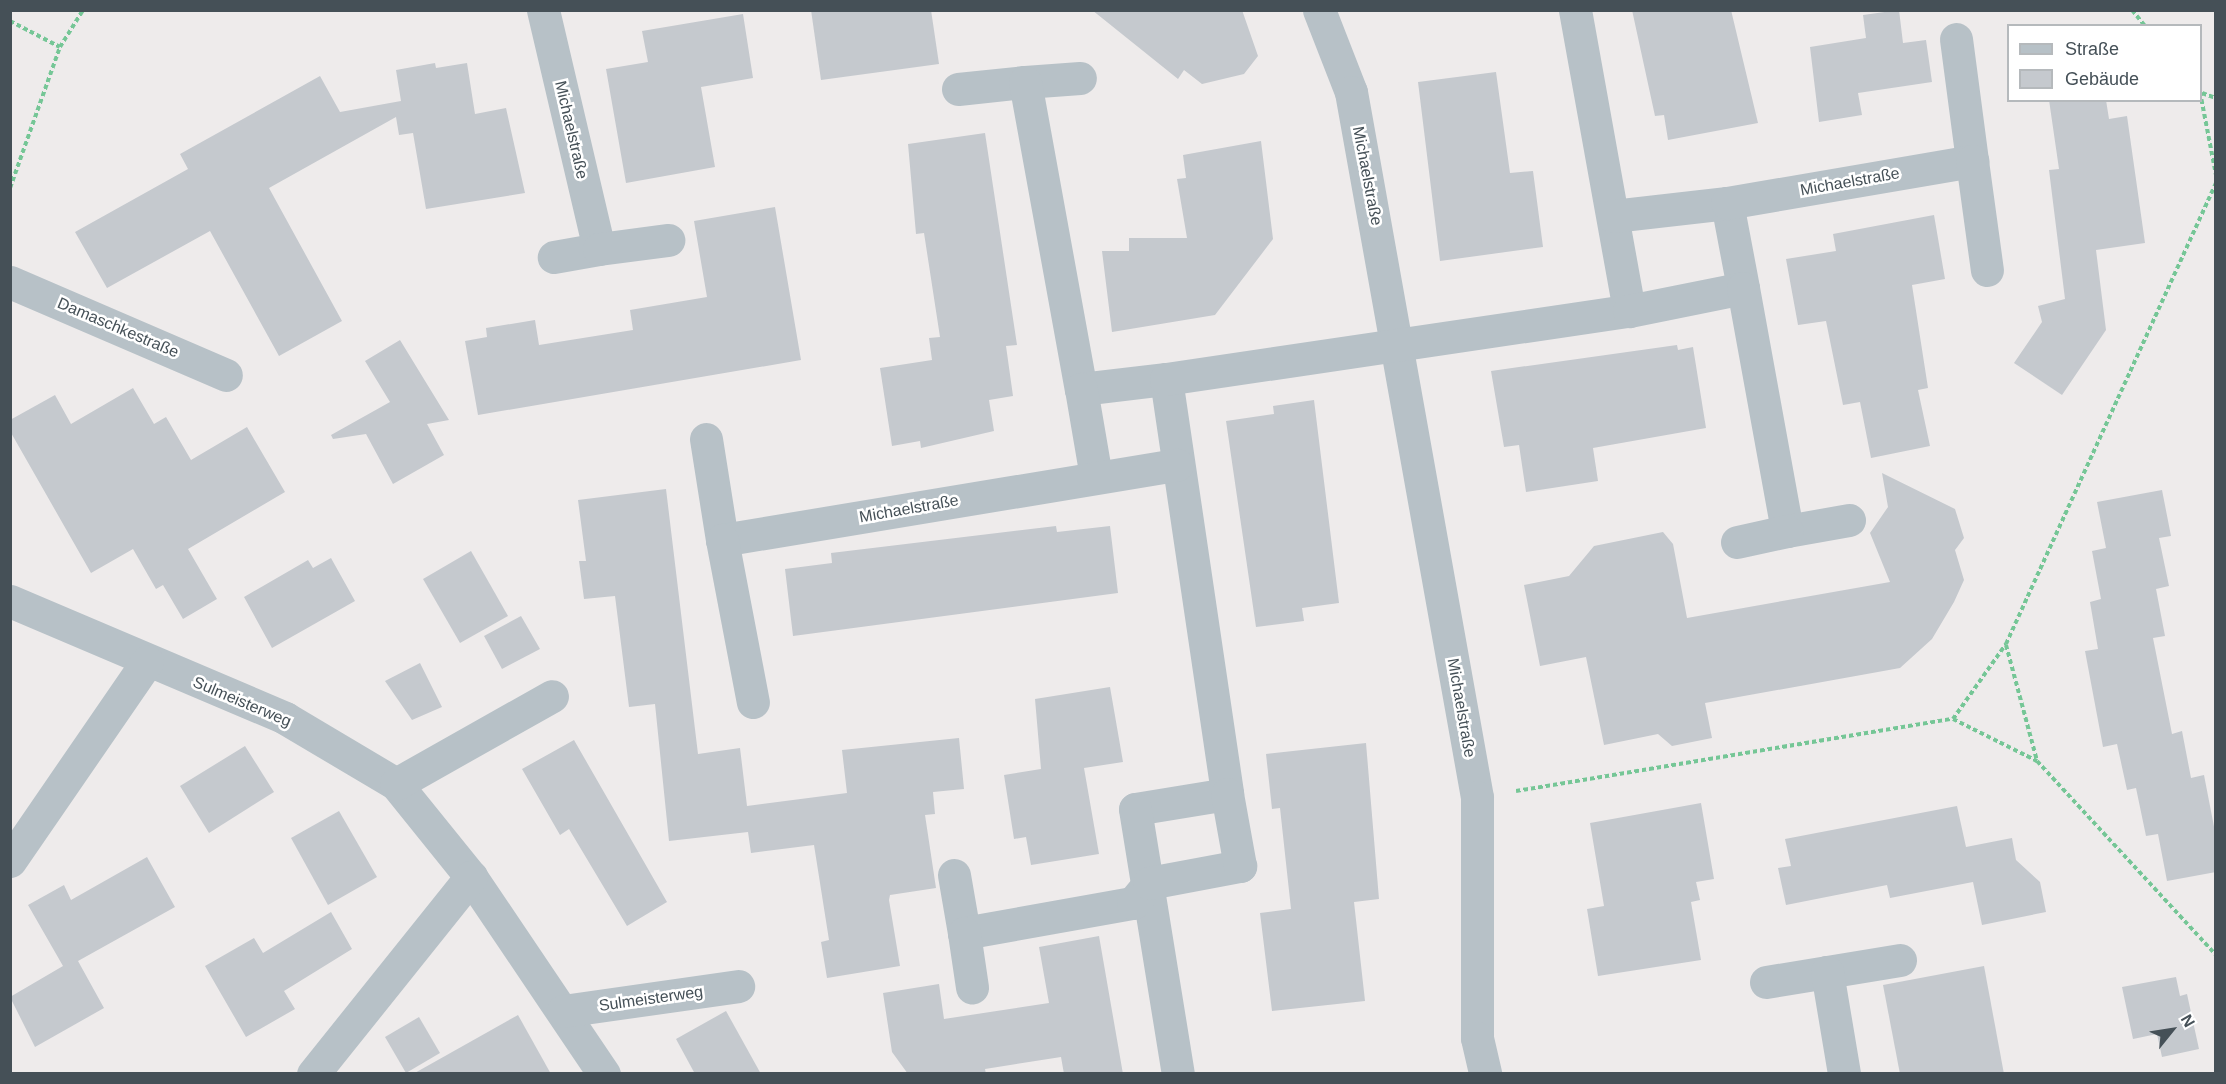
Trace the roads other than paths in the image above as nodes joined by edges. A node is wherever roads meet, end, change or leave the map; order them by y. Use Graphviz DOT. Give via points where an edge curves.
graph roads {
  1 [pos="543,10"];
  2 [pos="1319,10"];
  3 [pos="1575,10"];
  4 [pos="1956,39"];
  5 [pos="1080,78"];
  6 [pos="1025,82"];
  7 [pos="958,89"];
  8 [pos="1972,161"];
  9 [pos="1727,203"];
  10 [pos="1613,216"];
  11 [pos="668,240"];
  12 [pos="599,249"];
  13 [pos="554,257"];
  14 [pos="1987,270"];
  15 [pos="10,282"];
  16 [pos="1743,288"];
  17 [pos="1629,311"];
  18 [pos="1400,345"];
  19 [pos="226,375"];
  20 [pos="1166,379"];
  21 [pos="1081,389"];
  22 [pos="706,439"];
  23 [pos="1177,465"];
  24 [pos="1096,477"];
  25 [pos="1849,520"];
  26 [pos="1787,531"];
  27 [pos="722,540"];
  28 [pos="1737,542"];
  29 [pos="10,602"];
  30 [pos="147,662"];
  31 [pos="552,696"];
  32 [pos="753,702"];
  33 [pos="396,784"];
  34 [pos="1227,794"];
  35 [pos="10,861"];
  36 [pos="954,875"];
  37 [pos="471,877"];
  38 [pos="1149,883"];
  39 [pos="964,933"];
  40 [pos="1900,960"];
  41 [pos="1827,972"];
  42 [pos="1766,982"];
  43 [pos="738,986"];
  44 [pos="972,987"];
  45 [pos="563,1011"];
  46 [pos="313,1074"];
  47 [pos="604,1074"];
  48 [pos="1178,1074"];
  49 [pos="1485,1074"];
  50 [pos="1844,1074"];
  1 -- 12 [label="street, Michaelstraße"];
  2 -- 18 [label="street, Michaelstraße" via="1351,92"];
  3 -- 10 [label="street"];
  4 -- 8 [label="street"];
  5 -- 6 [label="street"];
  6 -- 7 [label="street"];
  6 -- 21 [label="street"];
  8 -- 9 [label="street, Michaelstraße"];
  8 -- 14 [label="street"];
  9 -- 10 [label="street, Michaelstraße"];
  9 -- 16 [label="street"];
  10 -- 17 [label="street"];
  11 -- 12 [label="street"];
  12 -- 13 [label="street"];
  15 -- 19 [label="street, Damaschkestraße"];
  16 -- 17 [label="street"];
  16 -- 26 [label="street"];
  17 -- 18 [label="street"];
  18 -- 20 [label="street"];
  18 -- 49 [label="street, Michaelstraße" via="1476,797 1477,1038"];
  20 -- 21 [label="street"];
  20 -- 23 [label="street"];
  21 -- 24 [label="street"];
  22 -- 27 [label="street"];
  23 -- 24 [label="street, Michaelstraße"];
  23 -- 34 [label="street"];
  24 -- 27 [label="street, Michaelstraße"];
  25 -- 26 [label="street"];
  26 -- 28 [label="street"];
  27 -- 32 [label="street"];
  29 -- 30 [label="street, Sulmeisterweg"];
  30 -- 33 [label="street, Sulmeisterweg" via="285,718"];
  30 -- 35 [label="street"];
  31 -- 33 [label="street"];
  33 -- 37 [label="street, Sulmeisterweg"];
  34 -- 38 [label="street" via="1240,866"];
  34 -- 38 [label="street" via="1135,809"];
  36 -- 39 [label="street"];
  37 -- 45 [label="street, Sulmeisterweg"];
  37 -- 46 [label="street"];
  38 -- 39 [label="street" via="1133,903"];
  38 -- 48 [label="street"];
  39 -- 44 [label="street"];
  40 -- 41 [label="street"];
  41 -- 42 [label="street"];
  41 -- 50 [label="street"];
  43 -- 45 [label="street, Sulmeisterweg"];
  45 -- 47 [label="street, Sulmeisterweg"];
}
